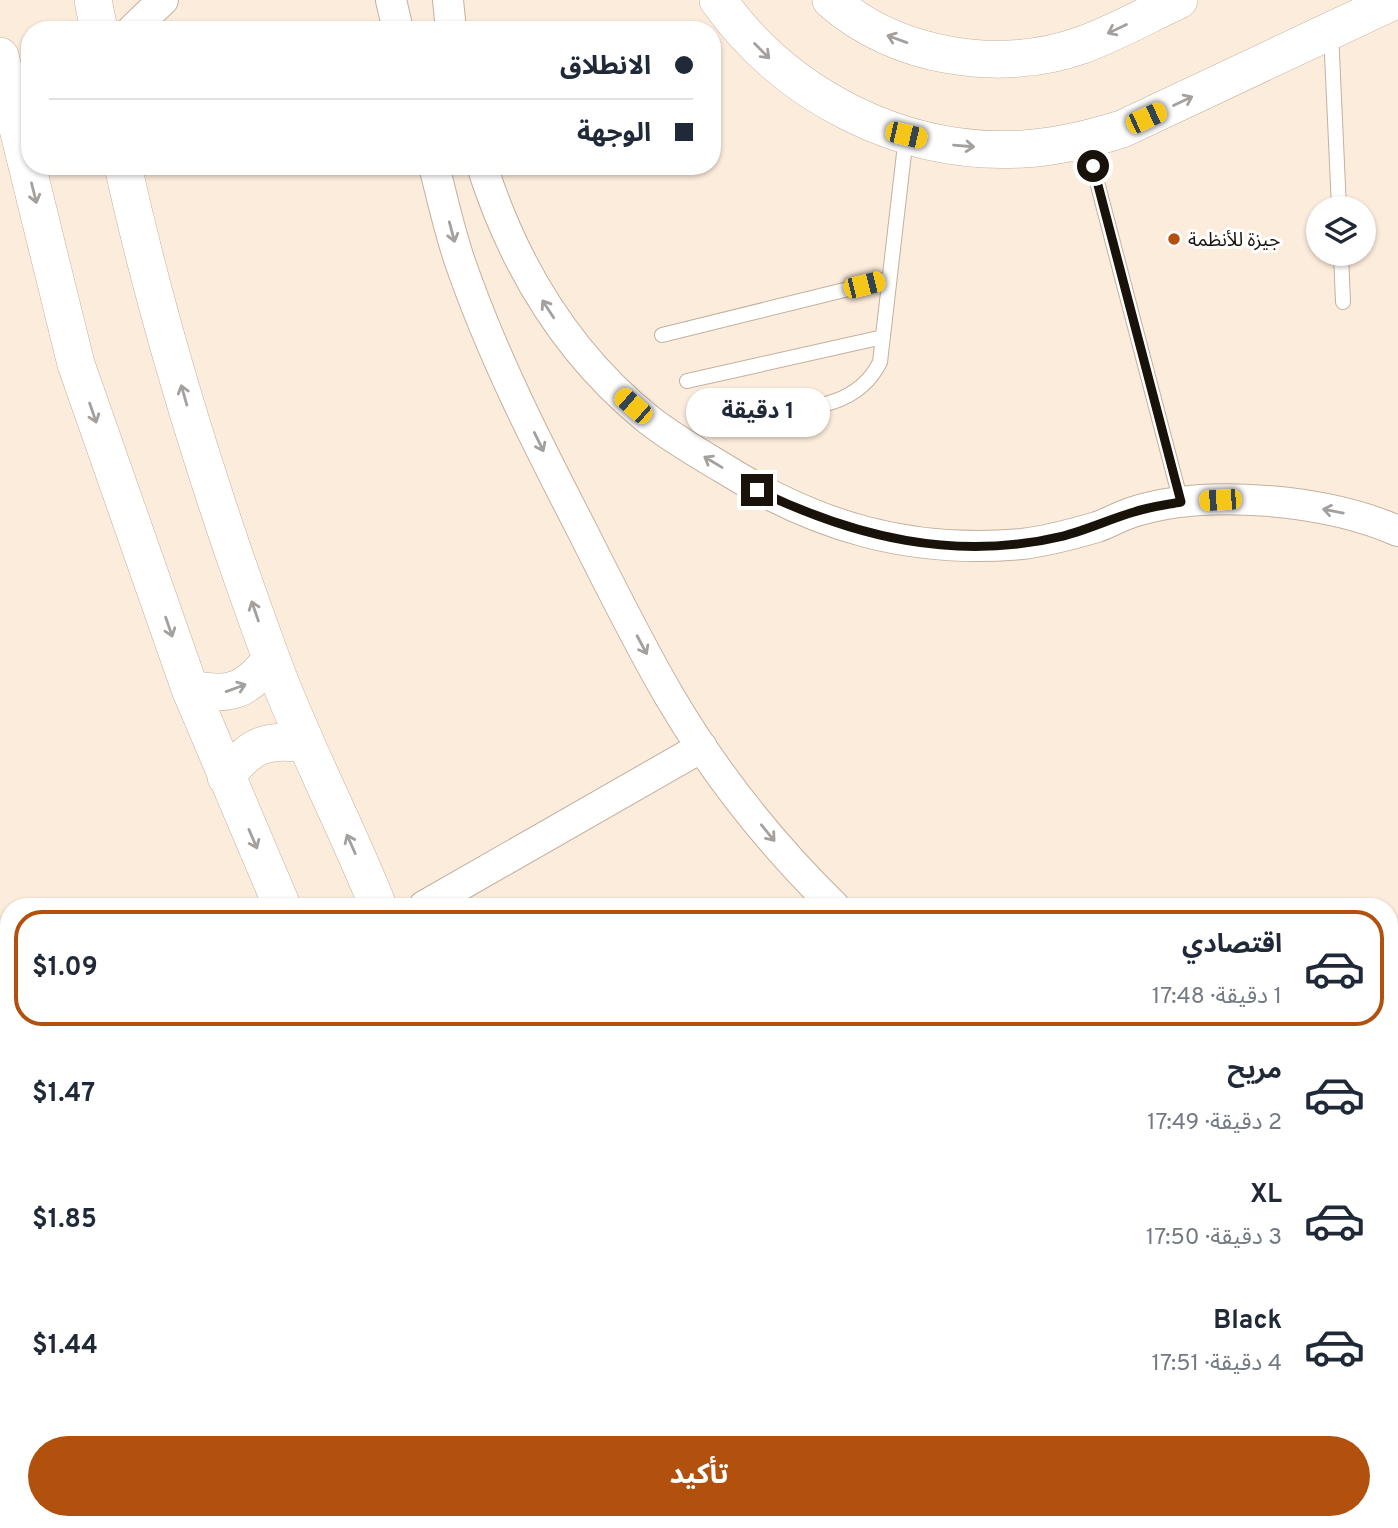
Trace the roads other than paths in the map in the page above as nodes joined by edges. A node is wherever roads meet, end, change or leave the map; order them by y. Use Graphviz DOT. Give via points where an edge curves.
graph roads {
  1 [pos="93,0"];
  2 [pos="163,0"];
  3 [pos="391,0"];
  4 [pos="448,0"];
  5 [pos="718,0"];
  6 [pos="831,0"];
  7 [pos="1179,0"];
  8 [pos="1396,0"];
  9 [pos="97,21"];
  10 [pos="141,21"];
  11 [pos="396,21"];
  12 [pos="450,21"];
  13 [pos="1331,31"];
  14 [pos="0,56"];
  15 [pos="906,135"];
  16 [pos="1086,140"];
  17 [pos="21,141"];
  18 [pos="29,175"];
  19 [pos="125,175"];
  20 [pos="436,175"];
  21 [pos="485,175"];
  22 [pos="1338,196"];
  23 [pos="1342,266"];
  24 [pos="889,279"];
  25 [pos="1343,302"];
  26 [pos="662,335"];
  27 [pos="883,337"];
  28 [pos="687,381"];
  29 [pos="747,414"];
  30 [pos="1181,502"];
  31 [pos="1398,531"];
  32 [pos="271,659"];
  33 [pos="190,689"];
  34 [pos="306,744"];
  35 [pos="702,747"];
  36 [pos="226,777"];
  37 [pos="279,898"];
  38 [pos="374,898"];
  39 [pos="438,898"];
  40 [pos="827,898"];
  1 -- 9 [label="street"];
  2 -- 10 [label="street"];
  3 -- 11 [label="street"];
  4 -- 12 [label="street"];
  5 -- 15 [label="street, one-way" via="782,71 836,107"];
  7 -- 6 [label="street, one-way" via="1082,45 1033,57 982,59 932,51 884,34"];
  8 -- 13 [label="street"];
  16 -- 13 [label="street, one-way" via="1122,129"];
  13 -- 22 [label="lane"];
  14 -- 17 [label="street, one-way"];
  15 -- 16 [label="street, one-way" via="958,147 1009,149"];
  15 -- 24 [label="lane"];
  16 -- 30 [label="lane"];
  18 -- 33 [label="street, one-way" via="76,364"];
  32 -- 19 [label="street, one-way" via="198,443"];
  20 -- 35 [label="street, one-way" via="458,258 506,372 623,610"];
  30 -- 21 [label="street, one-way" via="1133,512 1062,536 988,546 926,544 876,536 798,510 683,445 649,420 588,362 532,285 510,243"];
  23 -- 25 [label="lane"];
  24 -- 26 [label="lane"];
  24 -- 27 [label="lane"];
  27 -- 28 [label="lane"];
  27 -- 29 [label="lane" via="880,362 856,393 841,401"];
  31 -- 30 [label="street, one-way" via="1349,514 1306,506"];
  33 -- 32 [label="street, one-way" via="214,694 237,690 257,678"];
  32 -- 34 [label="street"];
  33 -- 36 [label="street"];
  34 -- 36 [label="street" via="283,740 260,745 240,758"];
  38 -- 34 [label="street, one-way"];
  35 -- 39 [label="street"];
  35 -- 40 [label="street, one-way" via="777,844"];
  36 -- 37 [label="street, one-way"];
}
